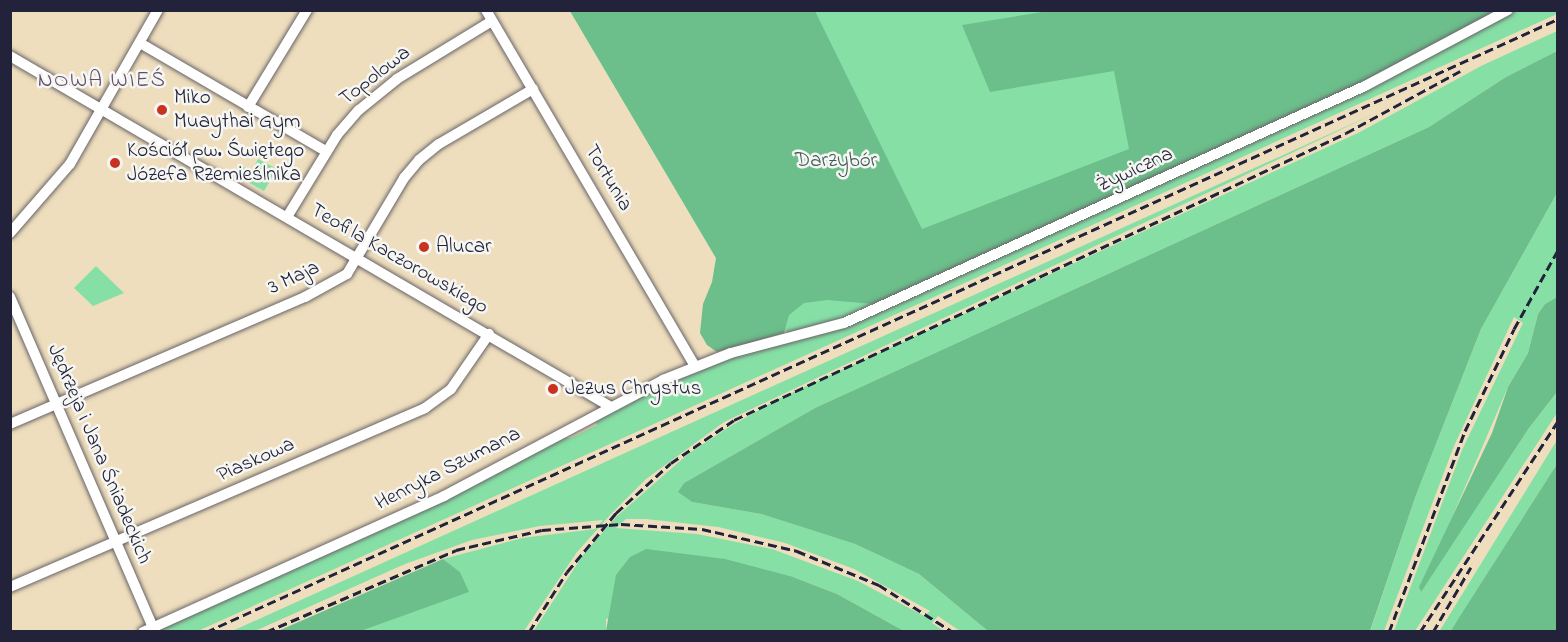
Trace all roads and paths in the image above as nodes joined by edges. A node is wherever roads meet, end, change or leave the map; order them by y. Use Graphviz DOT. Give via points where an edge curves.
graph roads {
  1 [pos="158,10"];
  2 [pos="307,10"];
  3 [pos="486,10"];
  4 [pos="1508,10"];
  5 [pos="492,21"];
  6 [pos="140,43"];
  7 [pos="10,56"];
  8 [pos="533,89"];
  9 [pos="249,107"];
  10 [pos="101,110"];
  11 [pos="327,152"];
  12 [pos="286,217"];
  13 [pos="10,233"];
  14 [pos="358,259"];
  15 [pos="10,297"];
  16 [pos="489,334"];
  17 [pos="769,343"];
  18 [pos="695,366"];
  19 [pos="56,404"];
  20 [pos="611,407"];
  21 [pos="10,424"];
  22 [pos="115,543"];
  23 [pos="10,587"];
  24 [pos="148,629"];
  1 -- 6 [label="street"];
  2 -- 9 [label="street"];
  3 -- 5 [label="street, Tortunia"];
  4 -- 17 [label="street, Żywiczna" via="1354,91 869,312 822,331"];
  5 -- 8 [label="street, Tortunia"];
  5 -- 11 [label="street, Topolowa" via="383,88 350,119"];
  6 -- 9 [label="street"];
  6 -- 10 [label="street"];
  7 -- 10 [label="street, Teofila Kaczorowskiego"];
  8 -- 14 [label="street, 3 Maja" via="428,151 404,178"];
  8 -- 18 [label="street, Tortunia"];
  9 -- 11 [label="street"];
  10 -- 12 [label="street, Teofila Kaczorowskiego"];
  10 -- 13 [label="street" via="56,184"];
  11 -- 12 [label="street, Topolowa"];
  12 -- 14 [label="street, Teofila Kaczorowskiego"];
  14 -- 16 [label="street, Teofila Kaczorowskiego"];
  14 -- 19 [label="street, 3 Maja" via="346,274 304,297"];
  15 -- 19 [label="street, Jędrzeja i Jana Śniadeckich"];
  16 -- 20 [label="street, Teofila Kaczorowskiego"];
  16 -- 22 [label="street, Piaskowa" via="460,379 432,404"];
  17 -- 18 [label="street, Henryka Szumana"];
  18 -- 20 [label="street, Henryka Szumana"];
  19 -- 21 [label="street, 3 Maja"];
  19 -- 22 [label="street, Jędrzeja i Jana Śniadeckich"];
  20 -- 24 [label="street, Henryka Szumana" via="444,496"];
  22 -- 23 [label="street, Piaskowa"];
  22 -- 24 [label="street, Jędrzeja i Jana Śniadeckich"];
}
